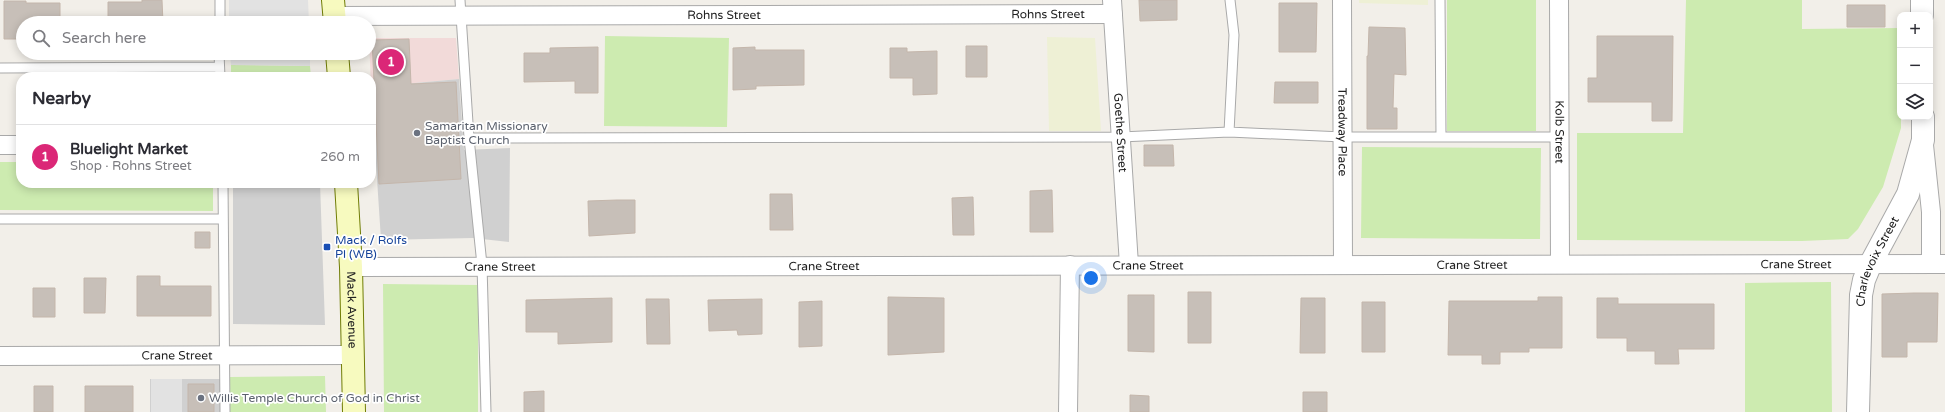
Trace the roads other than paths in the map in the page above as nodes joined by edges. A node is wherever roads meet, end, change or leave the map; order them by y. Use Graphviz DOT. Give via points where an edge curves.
graph roads {
  1 [pos="220,0"];
  2 [pos="1230,0"];
  3 [pos="1342,0"];
  4 [pos="1440,0"];
  5 [pos="1559,0"];
  6 [pos="1922,0"];
  7 [pos="1113,7"];
  8 [pos="461,8"];
  9 [pos="1922,12"];
  10 [pos="334,13"];
  11 [pos="220,16"];
  12 [pos="219,60"];
  13 [pos="338,60"];
  14 [pos="219,67"];
  15 [pos="0,68"];
  16 [pos="220,72"];
  17 [pos="339,72"];
  18 [pos="1922,120"];
  19 [pos="1230,132"];
  20 [pos="1121,137"];
  21 [pos="1342,137"];
  22 [pos="1441,137"];
  23 [pos="1559,137"];
  24 [pos="469,138"];
  25 [pos="1924,140"];
  26 [pos="0,145"];
  27 [pos="16,145"];
  28 [pos="223,188"];
  29 [pos="346,188"];
  30 [pos="0,218"];
  31 [pos="223,219"];
  32 [pos="1871,263"];
  33 [pos="1343,264"];
  34 [pos="1560,264"];
  35 [pos="1938,264"];
  36 [pos="482,265"];
  37 [pos="1070,265"];
  38 [pos="1129,265"];
  39 [pos="351,267"];
  40 [pos="225,355"];
  41 [pos="353,355"];
  42 [pos="0,356"];
  43 [pos="225,412"];
  44 [pos="354,412"];
  45 [pos="486,412"];
  46 [pos="1068,412"];
  47 [pos="1858,412"];
  1 -- 11 [label="lane"];
  2 -- 19 [label="lane" via="1234,35"];
  3 -- 21 [label="street, Treadway Place"];
  4 -- 22 [label="lane"];
  5 -- 23 [label="street, Kolb Street"];
  6 -- 9 [label="street"];
  7 -- 8 [label="street, Rohns Street"];
  7 -- 20 [label="street, Goethe Street"];
  8 -- 10 [label="street, Rohns Street"];
  8 -- 24 [label="lane"];
  12 -- 14 [label="lane"];
  13 -- 17 [label="main road"];
  14 -- 15 [label="lane"];
  14 -- 16 [label="lane"];
  18 -- 25 [label="street, Charlevoix Street"];
  19 -- 20 [label="lane"];
  19 -- 21 [label="lane"];
  20 -- 24 [label="lane"];
  20 -- 38 [label="street, Goethe Street"];
  21 -- 22 [label="lane"];
  21 -- 33 [label="street, Treadway Place"];
  22 -- 23 [label="lane"];
  23 -- 34 [label="street, Kolb Street"];
  24 -- 36 [label="lane"];
  25 -- 32 [label="street, Charlevoix Street" via="1908,194"];
  25 -- 35 [label="street"];
  26 -- 27 [label="street"];
  28 -- 31 [label="lane"];
  29 -- 39 [label="main road, Mack Avenue"];
  30 -- 31 [label="lane"];
  31 -- 40 [label="lane"];
  32 -- 34 [label="street, Crane Street"];
  32 -- 35 [label="street, Crane Street"];
  32 -- 47 [label="street, Charlevoix Street" via="1861,295"];
  33 -- 34 [label="street, Crane Street"];
  33 -- 38 [label="street, Crane Street"];
  36 -- 37 [label="street, Crane Street"];
  36 -- 39 [label="street, Crane Street"];
  36 -- 45 [label="lane"];
  37 -- 38 [label="street, Crane Street"];
  37 -- 46 [label="street"];
  39 -- 41 [label="main road, Mack Avenue"];
  40 -- 41 [label="street, Crane Street"];
  40 -- 42 [label="street, Crane Street"];
  40 -- 43 [label="lane"];
  41 -- 44 [label="main road, Mack Avenue"];
}
